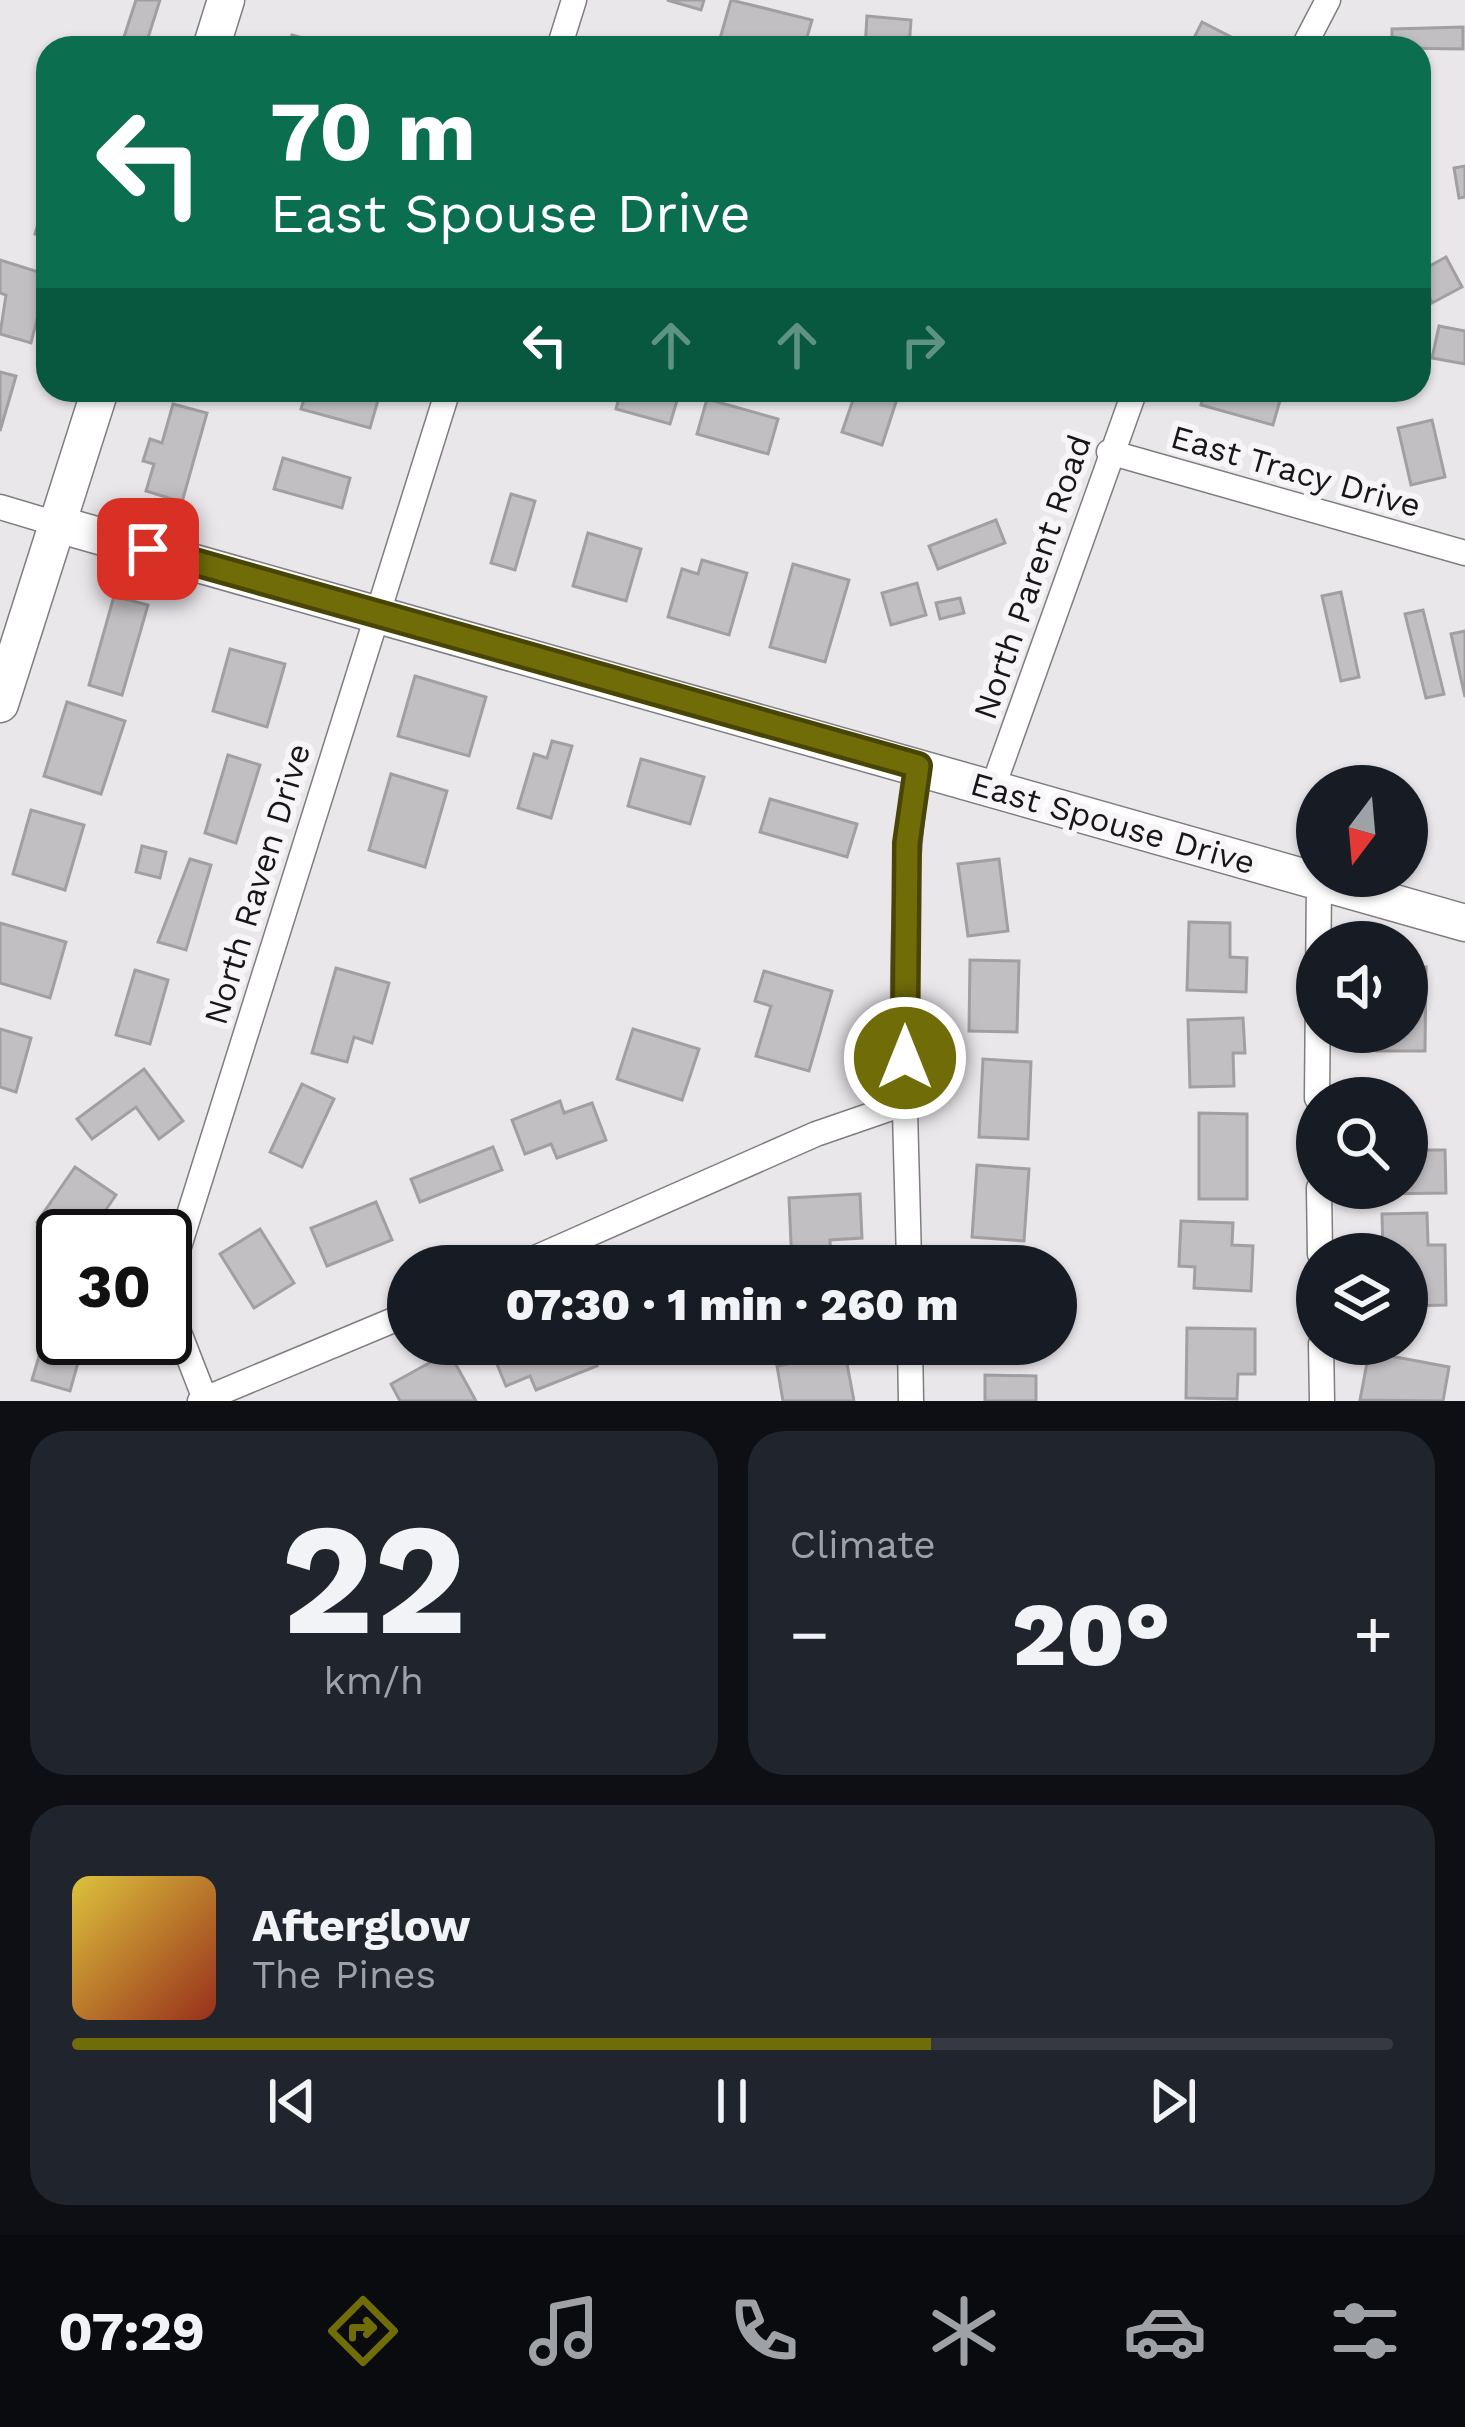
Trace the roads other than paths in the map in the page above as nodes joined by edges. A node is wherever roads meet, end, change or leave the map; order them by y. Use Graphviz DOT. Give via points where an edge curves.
graph roads {
  1 [pos="226,0"];
  2 [pos="574,0"];
  3 [pos="1328,0"];
  4 [pos="215,36"];
  5 [pos="563,36"];
  6 [pos="1309,36"];
  7 [pos="96,402"];
  8 [pos="444,402"];
  9 [pos="1130,402"];
  10 [pos="1109,452"];
  11 [pos="0,507"];
  12 [pos="57,524"];
  13 [pos="1465,553"];
  14 [pos="375,611"];
  15 [pos="0,704"];
  16 [pos="918,766"];
  17 [pos="993,787"];
  18 [pos="1296,876"];
  19 [pos="1319,897"];
  20 [pos="1370,897"];
  21 [pos="1465,923"];
  22 [pos="1317,1077"];
  23 [pos="906,1103"];
  24 [pos="564,1245"];
  25 [pos="909,1245"];
  26 [pos="387,1323"];
  27 [pos="910,1365"];
  28 [pos="1322,1365"];
  29 [pos="203,1400"];
  30 [pos="911,1401"];
  31 [pos="1322,1401"];
  1 -- 4 [label="street"];
  2 -- 5 [label="street"];
  3 -- 6 [label="street"];
  7 -- 12 [label="street"];
  8 -- 14 [label="street, North Raven Drive"];
  9 -- 10 [label="street, North Parent Road"];
  10 -- 13 [label="street, East Tracy Drive"];
  10 -- 17 [label="street, North Parent Road"];
  11 -- 12 [label="street, East Spouse Drive"];
  12 -- 14 [label="street, East Spouse Drive"];
  12 -- 15 [label="street"];
  14 -- 16 [label="street, East Spouse Drive"];
  14 -- 29 [label="street, North Raven Drive" via="177,1253 173,1317"];
  16 -- 17 [label="street, East Spouse Drive"];
  16 -- 23 [label="street" via="907,843"];
  17 -- 18 [label="street, East Spouse Drive"];
  19 -- 22 [label="street"];
  20 -- 21 [label="street, East Spouse Drive"];
  23 -- 24 [label="street" via="816,1133"];
  23 -- 25 [label="street"];
  26 -- 29 [label="street"];
  27 -- 30 [label="street"];
  28 -- 31 [label="street"];
}
